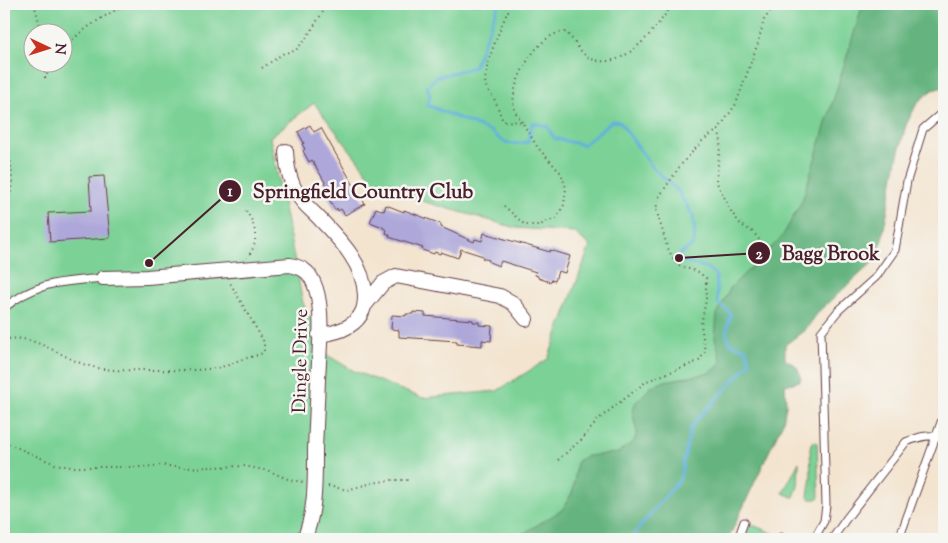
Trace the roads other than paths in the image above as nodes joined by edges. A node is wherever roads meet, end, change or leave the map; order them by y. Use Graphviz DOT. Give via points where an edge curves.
graph roads {
  1 [pos="944,111"];
  2 [pos="286,151"];
  3 [pos="104,278"];
  4 [pos="365,305"];
  5 [pos="4,308"];
  6 [pos="526,319"];
  7 [pos="319,335"];
  8 [pos="944,414"];
  9 [pos="936,435"];
  10 [pos="944,438"];
  11 [pos="744,522"];
  12 [pos="304,539"];
  13 [pos="738,539"];
  14 [pos="814,539"];
  15 [pos="832,539"];
  16 [pos="899,539"];
  1 -- 14 [label="lane" via="923,129 907,180 896,250 876,277 838,311 821,332 826,506 824,520"];
  2 -- 4 [label="street" via="289,178 301,199 358,266 365,284"];
  3 -- 5 [label="lane" via="69,280 37,287"];
  3 -- 7 [label="street, Dingle Drive" via="290,265 302,268 312,278 317,291"];
  4 -- 6 [label="street" via="382,283 396,276 500,296 513,303"];
  4 -- 7 [label="street" via="354,323 337,333"];
  7 -- 12 [label="street, Dingle Drive" via="314,484"];
  8 -- 9 [label="lane"];
  9 -- 10 [label="lane"];
  9 -- 15 [label="lane" via="906,442"];
  9 -- 16 [label="lane"];
  11 -- 13 [label="lane"];
}
